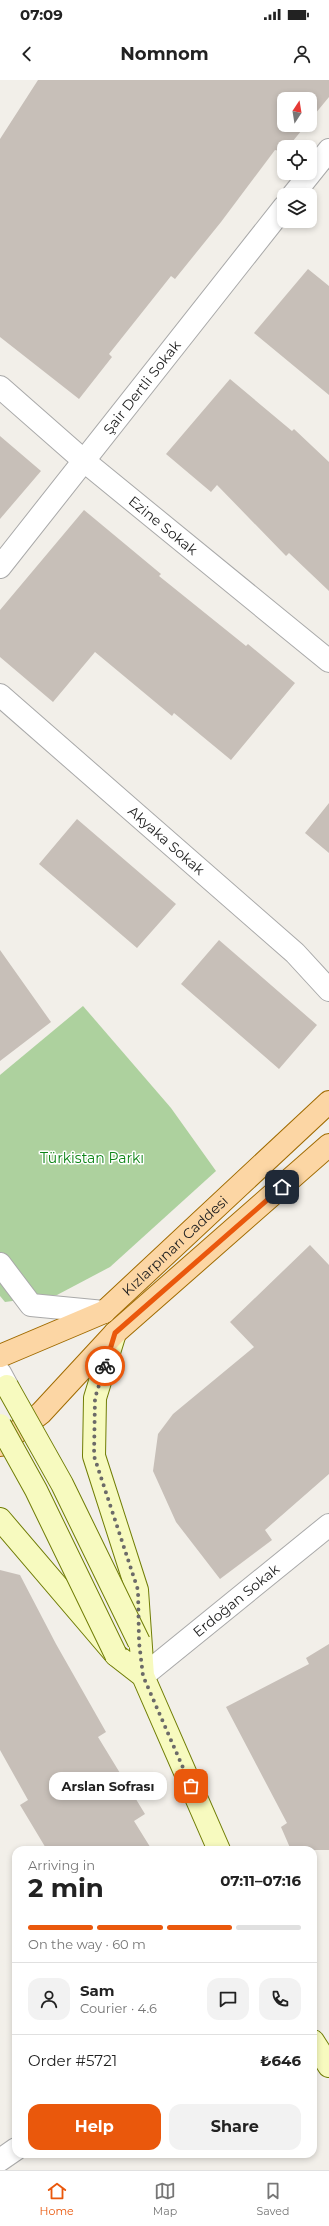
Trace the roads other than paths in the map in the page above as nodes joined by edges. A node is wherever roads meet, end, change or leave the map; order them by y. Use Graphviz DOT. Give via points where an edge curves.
graph roads {
  1 [pos="329,150"];
  2 [pos="299,188"];
  3 [pos="277,215"];
  4 [pos="0,387"];
  5 [pos="83,460"];
  6 [pos="0,567"];
  7 [pos="329,661"];
  8 [pos="0,695"];
  9 [pos="329,990"];
  10 [pos="329,1102"];
  11 [pos="329,1145"];
  12 [pos="0,1264"];
  13 [pos="104,1312"];
  14 [pos="115,1333"];
  15 [pos="0,1356"];
  16 [pos="4,1380"];
  17 [pos="0,1425"];
  18 [pos="0,1445"];
  19 [pos="0,1519"];
  20 [pos="329,1525"];
  21 [pos="139,1642"];
  22 [pos="116,1655"];
  23 [pos="143,1676"];
  24 [pos="217,1846"];
  25 [pos="317,2047"];
  26 [pos="329,2066"];
  27 [pos="12,2152"];
  28 [pos="0,2160"];
  1 -- 2 [label="street"];
  3 -- 5 [label="street, Şair Dertli Sokak"];
  4 -- 5 [label="street, Ezine Sokak"];
  5 -- 6 [label="street, Şair Dertli Sokak"];
  5 -- 7 [label="street, Ezine Sokak"];
  8 -- 9 [label="street, Akyaka Sokak" via="295,953"];
  10 -- 13 [label="main road, Kızlarpınarı Caddesi"];
  11 -- 14 [label="main road, Kızlarpınarı Caddesi"];
  12 -- 13 [label="street" via="31,1305"];
  13 -- 15 [label="main road, Kızlarpınarı Caddesi"];
  14 -- 18 [label="main road, Kızlarpınarı Caddesi" via="41,1413"];
  14 -- 21 [label="main road" via="95,1398 94,1456 138,1590"];
  16 -- 21 [label="main road, bridge" via="62,1484"];
  17 -- 22 [label="main road, bridge" via="36,1490"];
  19 -- 22 [label="main road"];
  20 -- 23 [label="street, Erdoğan Sokak"];
  21 -- 23 [label="main road"];
  22 -- 23 [label="main road"];
  23 -- 24 [label="main road"];
  25 -- 26 [label="main road"];
  27 -- 28 [label="street"];
}
